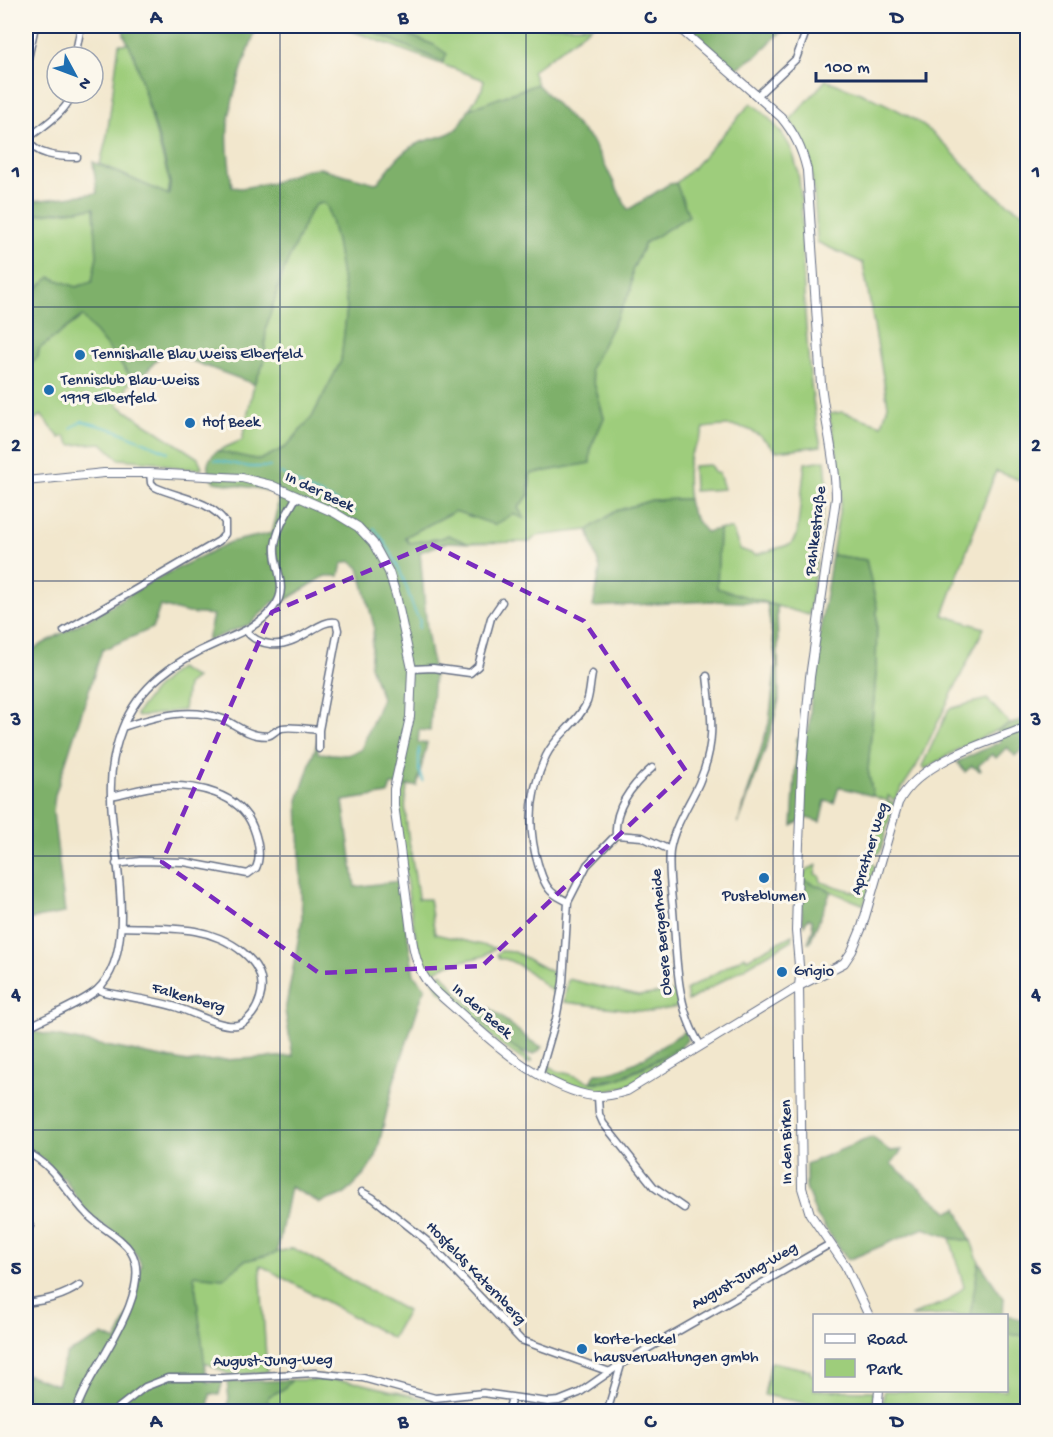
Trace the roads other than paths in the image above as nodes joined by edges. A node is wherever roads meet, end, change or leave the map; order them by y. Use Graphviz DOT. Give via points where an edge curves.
graph roads {
  1 [pos="35,26"];
  2 [pos="81,26"];
  3 [pos="677,26"];
  4 [pos="808,26"];
  5 [pos="77,45"];
  6 [pos="26,68"];
  7 [pos="757,96"];
  8 [pos="67,105"];
  9 [pos="26,139"];
  10 [pos="77,157"];
  11 [pos="150,473"];
  12 [pos="26,481"];
  13 [pos="297,496"];
  14 [pos="502,602"];
  15 [pos="64,631"];
  16 [pos="246,631"];
  17 [pos="412,669"];
  18 [pos="592,674"];
  19 [pos="707,676"];
  20 [pos="123,727"];
  21 [pos="1028,727"];
  22 [pos="319,730"];
  23 [pos="319,748"];
  24 [pos="652,768"];
  25 [pos="111,796"];
  26 [pos="616,835"];
  27 [pos="670,850"];
  28 [pos="117,864"];
  29 [pos="568,902"];
  30 [pos="122,927"];
  31 [pos="799,986"];
  32 [pos="98,989"];
  33 [pos="28,1027"];
  34 [pos="701,1046"];
  35 [pos="540,1074"];
  36 [pos="598,1097"];
  37 [pos="26,1152"];
  38 [pos="362,1192"];
  39 [pos="684,1208"];
  40 [pos="830,1244"];
  41 [pos="80,1285"];
  42 [pos="26,1303"];
  43 [pos="868,1314"];
  44 [pos="621,1364"];
  45 [pos="610,1372"];
  46 [pos="879,1392"];
  47 [pos="512,1397"];
  48 [pos="75,1412"];
  49 [pos="113,1412"];
  50 [pos="508,1412"];
  51 [pos="607,1412"];
  52 [pos="877,1412"];
  1 -- 6 [label="street"];
  2 -- 5 [label="street"];
  3 -- 7 [label="street, Pahlkestraße"];
  4 -- 7 [label="street" via="796,59"];
  7 -- 31 [label="street, Pahlkestraße" via="792,130 807,170 823,401 836,472 802,767 796,895"];
  8 -- 9 [label="street"];
  9 -- 10 [label="street" via="34,148 54,157"];
  11 -- 12 [label="street, In der Beek"];
  11 -- 13 [label="street, In der Beek" via="242,477"];
  11 -- 15 [label="street" via="154,487 202,503 217,513 225,522 225,534"];
  13 -- 16 [label="street" via="281,525 276,546 281,595 269,612"];
  13 -- 17 [label="street, In der Beek" via="347,519 373,543 392,582"];
  14 -- 17 [label="street" via="490,618 475,670 469,673"];
  16 -- 20 [label="street" via="192,653 166,669 139,699"];
  16 -- 22 [label="street" via="256,640 279,645 296,641 330,621 336,622 338,630"];
  17 -- 35 [label="street, In der Beek" via="411,717 394,789 394,805 417,961 434,989 493,1042"];
  18 -- 29 [label="street" via="582,711 546,756 531,807 531,831 543,881 549,890"];
  19 -- 27 [label="street, Obere Bergerheide" via="713,726 711,744"];
  20 -- 22 [label="street" via="182,713 213,716 251,734 270,736 282,728"];
  20 -- 25 [label="street" via="113,766"];
  21 -- 31 [label="street, Aprather Weg" via="939,764 904,792 852,951 838,967"];
  22 -- 23 [label="street"];
  24 -- 26 [label="street" via="621,805"];
  25 -- 28 [label="street"];
  25 -- 28 [label="street" via="161,786 214,794 237,804 247,814 260,854 256,868 248,874 184,862"];
  26 -- 27 [label="street" via="642,837"];
  26 -- 29 [label="street" via="586,865"];
  27 -- 34 [label="street, Obere Bergerheide" via="680,992 690,1027"];
  28 -- 30 [label="street"];
  29 -- 35 [label="street" via="563,982"];
  30 -- 32 [label="street" via="115,957"];
  30 -- 32 [label="street, Falkenberg" via="197,932 225,941 258,968 262,986 258,1004 246,1020 231,1025"];
  31 -- 34 [label="street, In der Beek"];
  31 -- 40 [label="street, In den Birken" via="802,1188 810,1214"];
  32 -- 33 [label="street"];
  34 -- 36 [label="street, In der Beek" via="627,1091"];
  35 -- 36 [label="street, In der Beek"];
  36 -- 39 [label="street" via="603,1123 654,1187"];
  37 -- 48 [label="street" via="43,1162 88,1216 123,1242 137,1265 126,1314"];
  38 -- 45 [label="street, Hosfelds Katernberg" via="427,1241 521,1340"];
  40 -- 43 [label="street, In den Birken" via="845,1265"];
  40 -- 44 [label="street, August-Jung-Weg"];
  41 -- 42 [label="street" via="52,1299"];
  44 -- 45 [label="street, August-Jung-Weg"];
  44 -- 51 [label="street"];
  45 -- 47 [label="street, August-Jung-Weg" via="559,1401"];
  46 -- 52 [label="street"];
  47 -- 49 [label="street, August-Jung-Weg" via="483,1393 435,1398 363,1378 328,1374 186,1377 164,1379 145,1387"];
  47 -- 50 [label="street"];
}
